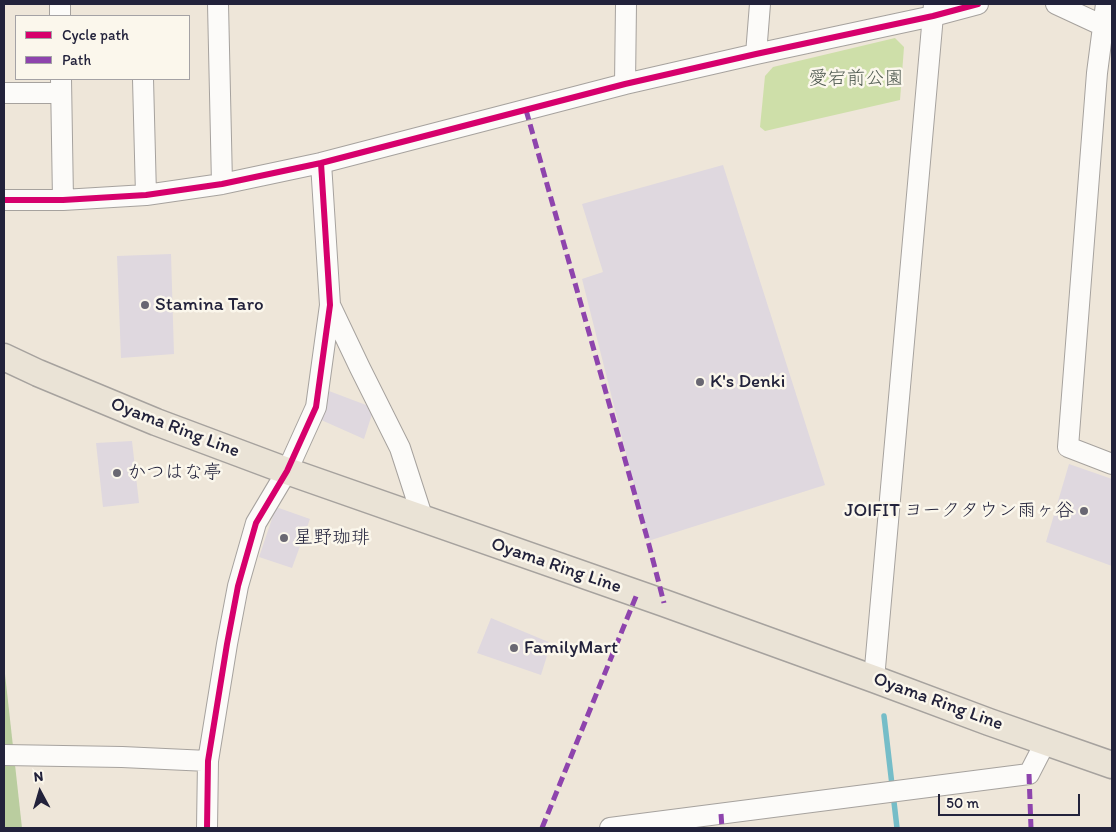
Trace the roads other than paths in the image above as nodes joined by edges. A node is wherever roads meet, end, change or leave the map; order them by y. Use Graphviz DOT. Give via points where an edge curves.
graph roads {
  1 [pos="218,4"];
  2 [pos="626,4"];
  3 [pos="760,4"];
  4 [pos="978,4"];
  5 [pos="1056,4"];
  6 [pos="1106,4"];
  7 [pos="933,10"];
  8 [pos="1108,27"];
  9 [pos="756,54"];
  10 [pos="143,80"];
  11 [pos="625,84"];
  12 [pos="61,86"];
  13 [pos="4,93"];
  14 [pos="321,163"];
  15 [pos="222,184"];
  16 [pos="146,195"];
  17 [pos="4,200"];
  18 [pos="64,200"];
  19 [pos="330,305"];
  20 [pos="4,358"];
  21 [pos="1112,464"];
  22 [pos="286,471"];
  23 [pos="423,519"];
  24 [pos="874,679"];
  25 [pos="1046,741"];
  26 [pos="4,755"];
  27 [pos="208,761"];
  28 [pos="1112,765"];
  29 [pos="206,828"];
  30 [pos="610,828"];
  1 -- 15 [label="street"];
  2 -- 11 [label="street"];
  3 -- 9 [label="street"];
  4 -- 7 [label="street"];
  5 -- 8 [label="street"];
  6 -- 8 [label="street"];
  7 -- 9 [label="street"];
  7 -- 24 [label="street"];
  8 -- 21 [label="street" via="1097,72 1068,447"];
  9 -- 11 [label="street"];
  10 -- 16 [label="street"];
  11 -- 14 [label="street"];
  12 -- 13 [label="street"];
  12 -- 18 [label="street"];
  14 -- 15 [label="street"];
  14 -- 19 [label="street"];
  15 -- 16 [label="street"];
  16 -- 18 [label="street"];
  17 -- 18 [label="street"];
  19 -- 22 [label="street" via="316,407"];
  19 -- 23 [label="street" via="400,448"];
  20 -- 22 [label="main road, Oyama Ring Line" via="156,422"];
  22 -- 23 [label="main road, Oyama Ring Line"];
  22 -- 27 [label="street" via="256,523 238,586"];
  23 -- 24 [label="main road, Oyama Ring Line"];
  24 -- 25 [label="main road, Oyama Ring Line"];
  25 -- 28 [label="main road, Oyama Ring Line"];
  25 -- 30 [label="street" via="1029,774"];
  26 -- 27 [label="street"];
  27 -- 29 [label="street"];
}
